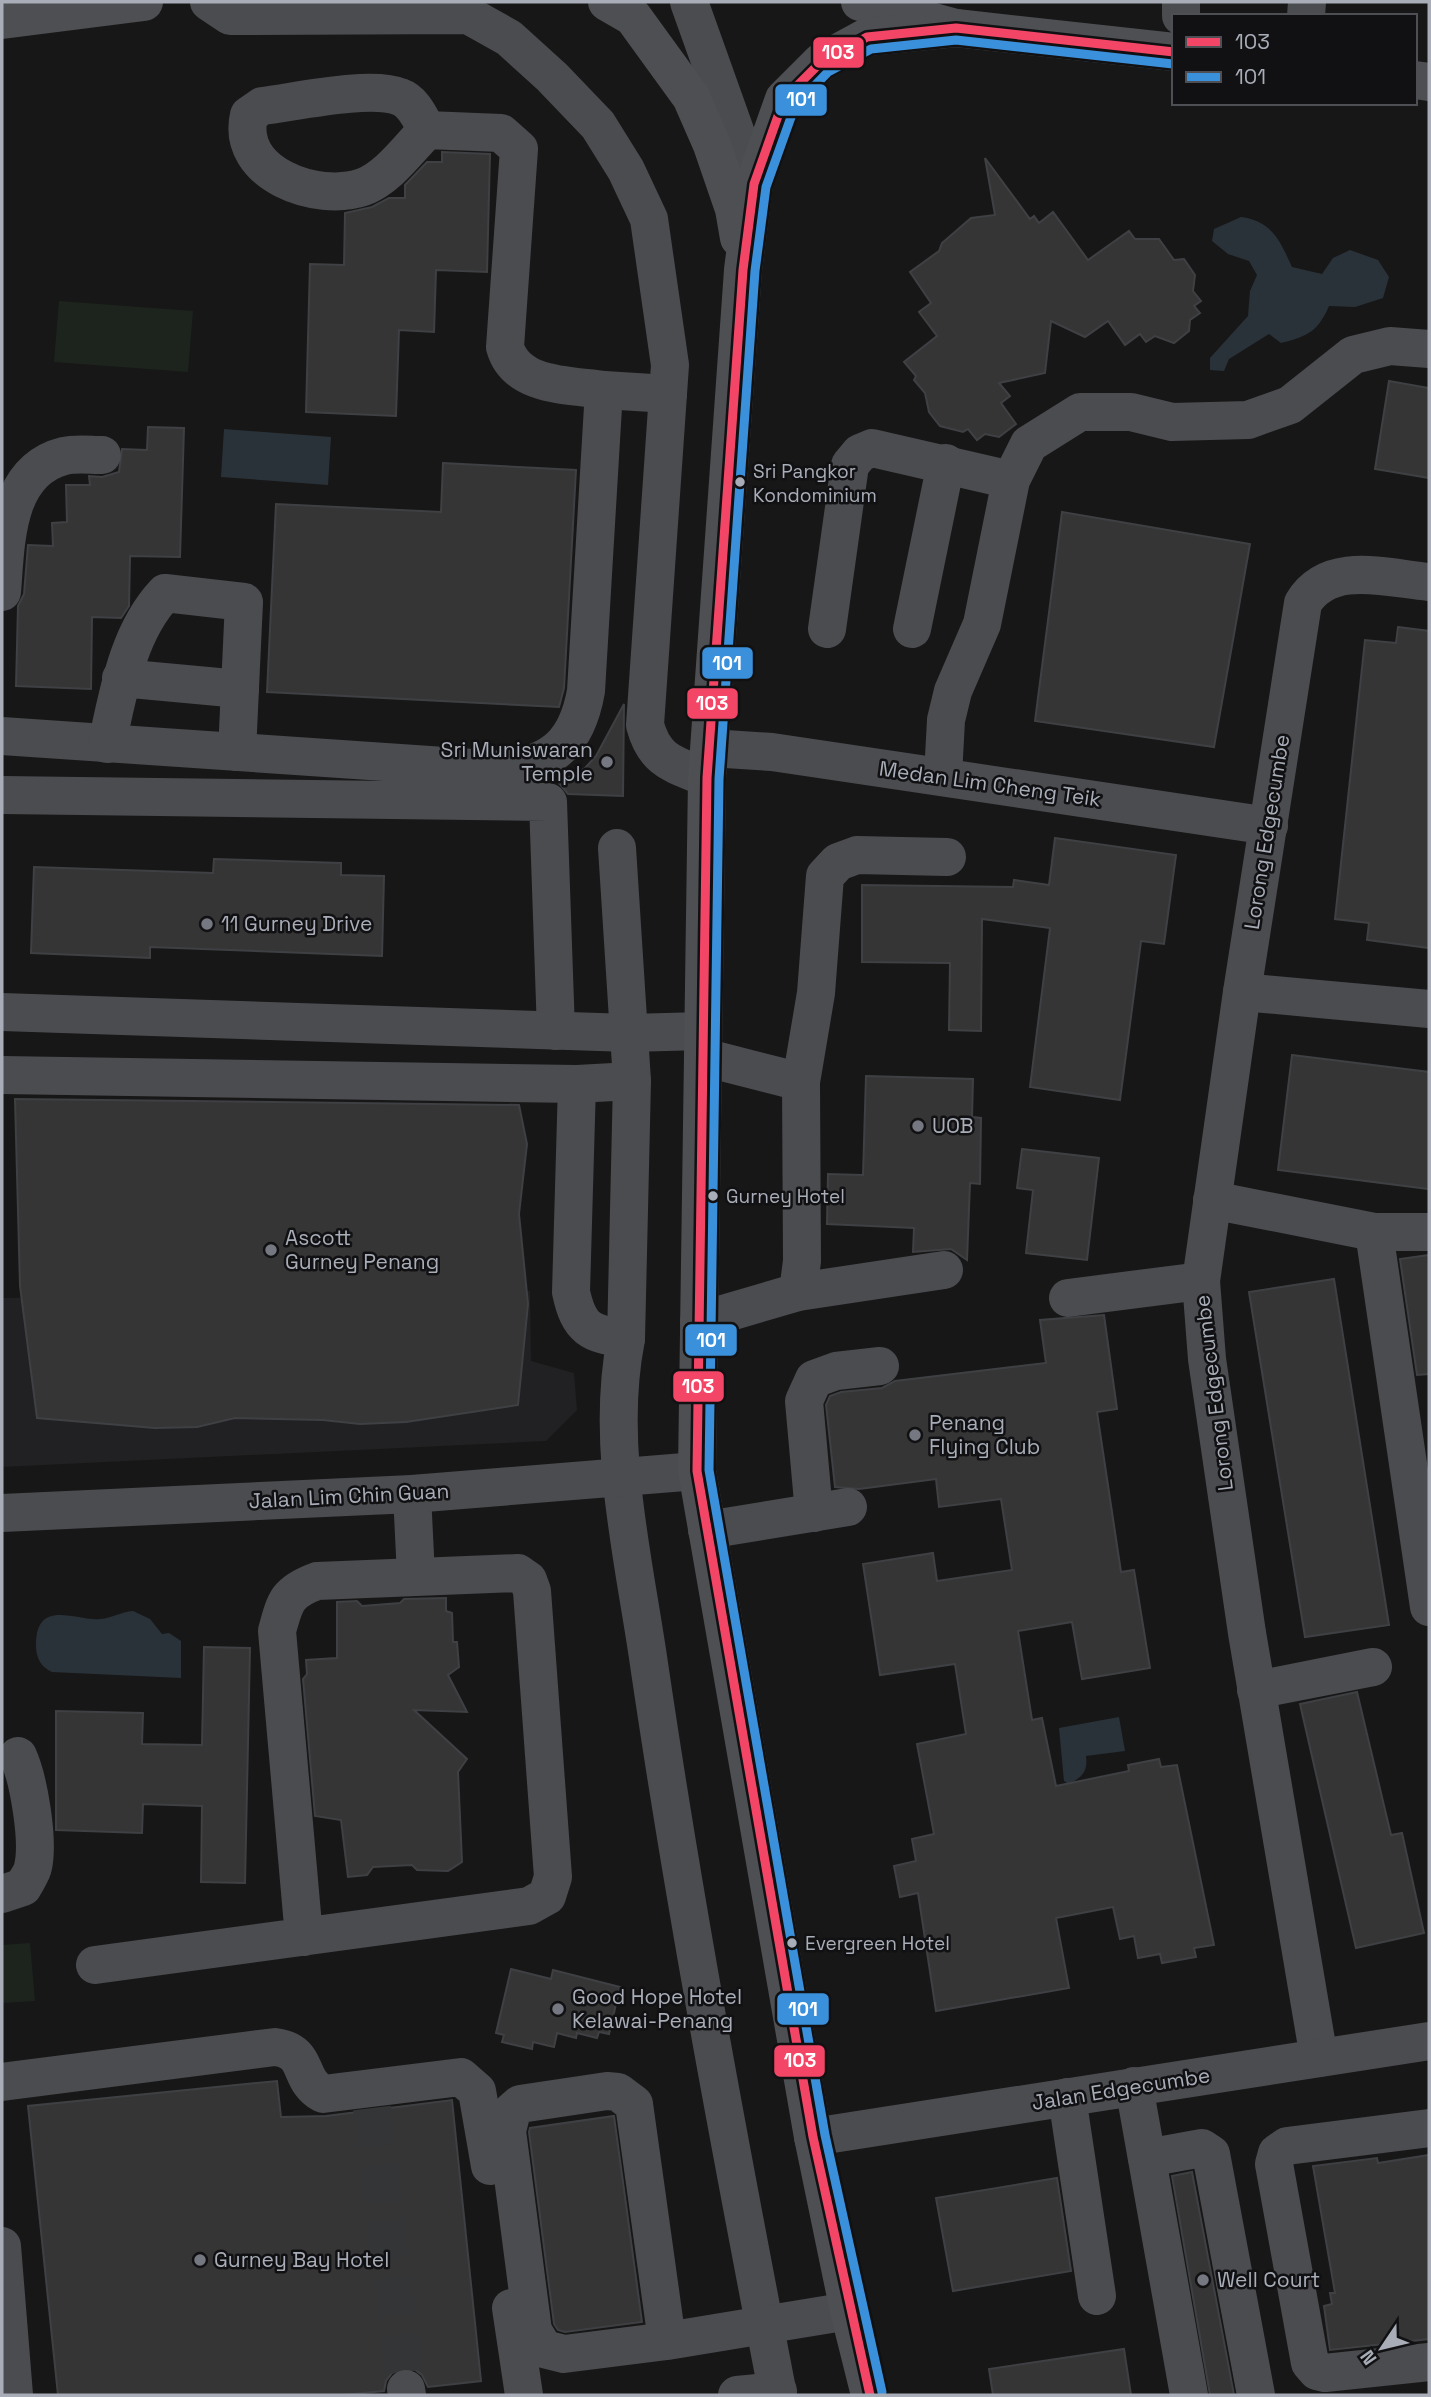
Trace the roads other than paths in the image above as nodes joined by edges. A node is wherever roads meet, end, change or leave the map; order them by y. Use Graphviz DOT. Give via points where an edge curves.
graph roads {
  1 [pos="145,2"];
  2 [pos="209,2"];
  3 [pos="607,2"];
  4 [pos="688,2"];
  5 [pos="860,2"];
  6 [pos="2,20"];
  7 [pos="956,28"];
  8 [pos="1172,52"];
  9 [pos="427,130"];
  10 [pos="754,184"];
  11 [pos="743,270"];
  12 [pos="1429,349"];
  13 [pos="604,390"];
  14 [pos="668,394"];
  15 [pos="102,455"];
  16 [pos="946,463"];
  17 [pos="1011,480"];
  18 [pos="1429,582"];
  19 [pos="2,592"];
  20 [pos="827,629"];
  21 [pos="912,629"];
  22 [pos="121,678"];
  23 [pos="240,688"];
  24 [pos="2,736"];
  25 [pos="107,744"];
  26 [pos="237,752"];
  27 [pos="709,763"];
  28 [pos="943,776"];
  29 [pos="2,795"];
  30 [pos="1269,826"];
  31 [pos="617,848"];
  32 [pos="947,857"];
  33 [pos="1242,992"];
  34 [pos="1429,1009"];
  35 [pos="2,1012"];
  36 [pos="556,1031"];
  37 [pos="629,1033"];
  38 [pos="703,1044"];
  39 [pos="2,1075"];
  40 [pos="632,1080"];
  41 [pos="801,1082"];
  42 [pos="577,1084"];
  43 [pos="1212,1200"];
  44 [pos="1374,1232"];
  45 [pos="1429,1232"];
  46 [pos="944,1270"];
  47 [pos="1201,1281"];
  48 [pos="797,1292"];
  49 [pos="1068,1298"];
  50 [pos="699,1321"];
  51 [pos="626,1339"];
  52 [pos="880,1366"];
  53 [pos="697,1471"];
  54 [pos="622,1478"];
  55 [pos="412,1494"];
  56 [pos="2,1513"];
  57 [pos="706,1530"];
  58 [pos="416,1577"];
  59 [pos="1429,1607"];
  60 [pos="1373,1667"];
  61 [pos="1256,1690"];
  62 [pos="18,1756"];
  63 [pos="2,1894"];
  64 [pos="304,1937"];
  65 [pos="95,1965"];
  66 [pos="1429,2041"];
  67 [pos="1319,2058"];
  68 [pos="2,2082"];
  69 [pos="1134,2087"];
  70 [pos="1067,2097"];
  71 [pos="1429,2128"];
  72 [pos="813,2137"];
  73 [pos="1147,2158"];
  74 [pos="2,2246"];
  75 [pos="1097,2296"];
  76 [pos="849,2311"];
  77 [pos="764,2325"];
  78 [pos="667,2341"];
  79 [pos="1429,2362"];
  80 [pos="778,2393"];
  81 [pos="14,2395"];
  82 [pos="524,2395"];
  83 [pos="737,2395"];
  84 [pos="870,2395"];
  85 [pos="1189,2395"];
  86 [pos="1256,2395"];
  1 -- 6 [label="main road"];
  2 -- 14 [label="street" via="230,16 468,15 509,38 598,125 649,219 670,365"];
  3 -- 11 [label="main road" via="633,17 691,97 734,209"];
  4 -- 10 [label="street"];
  5 -- 7 [label="main road"];
  7 -- 8 [label="main road"];
  7 -- 10 [label="main road" via="867,37 821,62 784,99"];
  9 -- 13 [label="street" via="501,133 519,149 505,347 509,361 534,379"];
  10 -- 11 [label="main road"];
  11 -- 27 [label="main road"];
  12 -- 17 [label="street" via="1390,346 1353,355 1290,405 1248,420 1172,422 1131,412 1080,412 1030,444"];
  13 -- 14 [label="street"];
  13 -- 26 [label="street" via="586,691 570,738 540,761 503,770"];
  14 -- 27 [label="street" via="645,724 660,757"];
  15 -- 19 [label="street" via="65,456 34,470 19,492 9,523"];
  16 -- 17 [label="street"];
  16 -- 20 [label="street" via="872,447 849,465"];
  16 -- 21 [label="street"];
  17 -- 28 [label="street" via="982,624 953,691 946,720"];
  18 -- 30 [label="street, Lorong Edgecumbe" via="1354,575 1331,577 1312,588 1303,603"];
  22 -- 23 [label="street"];
  22 -- 23 [label="street" via="149,609 165,593 244,602"];
  22 -- 25 [label="street"];
  23 -- 26 [label="street"];
  24 -- 25 [label="street"];
  25 -- 26 [label="street"];
  27 -- 28 [label="street, Medan Lim Cheng Teik" via="772,752"];
  27 -- 38 [label="main road"];
  28 -- 30 [label="street, Medan Lim Cheng Teik"];
  29 -- 36 [label="street" via="548,802"];
  30 -- 33 [label="street, Lorong Edgecumbe"];
  31 -- 37 [label="street"];
  32 -- 41 [label="street" via="857,855 838,862 825,876 816,993"];
  33 -- 34 [label="street"];
  33 -- 43 [label="street, Lorong Edgecumbe"];
  35 -- 36 [label="street"];
  36 -- 37 [label="street"];
  37 -- 38 [label="street"];
  37 -- 40 [label="street"];
  38 -- 41 [label="street"];
  38 -- 50 [label="main road"];
  39 -- 42 [label="street"];
  40 -- 42 [label="street"];
  40 -- 51 [label="street"];
  41 -- 48 [label="street" via="802,1261"];
  42 -- 51 [label="street" via="571,1292 576,1314 588,1329"];
  43 -- 44 [label="street"];
  43 -- 47 [label="street, Lorong Edgecumbe"];
  44 -- 45 [label="street"];
  44 -- 59 [label="street"];
  46 -- 48 [label="street"];
  47 -- 49 [label="street"];
  47 -- 61 [label="street, Lorong Edgecumbe" via="1207,1359"];
  48 -- 50 [label="street"];
  50 -- 53 [label="main road"];
  51 -- 54 [label="street" via="619,1375"];
  52 -- 57 [label="street" via="836,1371 814,1379 804,1401 831,1510"];
  53 -- 54 [label="street, Jalan Lim Chin Guan"];
  53 -- 57 [label="main road"];
  54 -- 55 [label="street, Jalan Lim Chin Guan"];
  54 -- 77 [label="street" via="676,1849"];
  55 -- 56 [label="street, Jalan Lim Chin Guan"];
  55 -- 58 [label="street"];
  57 -- 72 [label="main road"];
  58 -- 64 [label="street" via="317,1581 297,1589 284,1604 277,1631"];
  58 -- 64 [label="street" via="507,1571 528,1580 552,1887 529,1906"];
  60 -- 61 [label="street"];
  61 -- 67 [label="street, Lorong Edgecumbe"];
  62 -- 63 [label="street" via="28,1778 33,1867 23,1887"];
  64 -- 65 [label="street"];
  66 -- 67 [label="street, Jalan Edgecumbe"];
  67 -- 69 [label="street, Jalan Edgecumbe"];
  68 -- 82 [label="street" via="275,2047 295,2053 307,2081 323,2094 371,2099 450,2076 470,2082 477,2091"];
  69 -- 70 [label="street, Jalan Edgecumbe"];
  69 -- 73 [label="street"];
  70 -- 72 [label="street, Jalan Edgecumbe"];
  70 -- 75 [label="street"];
  71 -- 79 [label="street" via="1287,2146 1277,2153 1274,2164 1310,2363 1325,2373"];
  72 -- 76 [label="main road"];
  73 -- 85 [label="street"];
  73 -- 86 [label="street" via="1202,2148 1211,2154"];
  74 -- 81 [label="street"];
  76 -- 77 [label="street"];
  76 -- 84 [label="main road"];
  77 -- 78 [label="street"];
  77 -- 80 [label="street"];
  78 -- 78 [label="street" via="634,2104 618,2092 607,2091 520,2104 512,2111 507,2131 537,2341 553,2353 564,2354"];
  80 -- 83 [label="street"];
}
